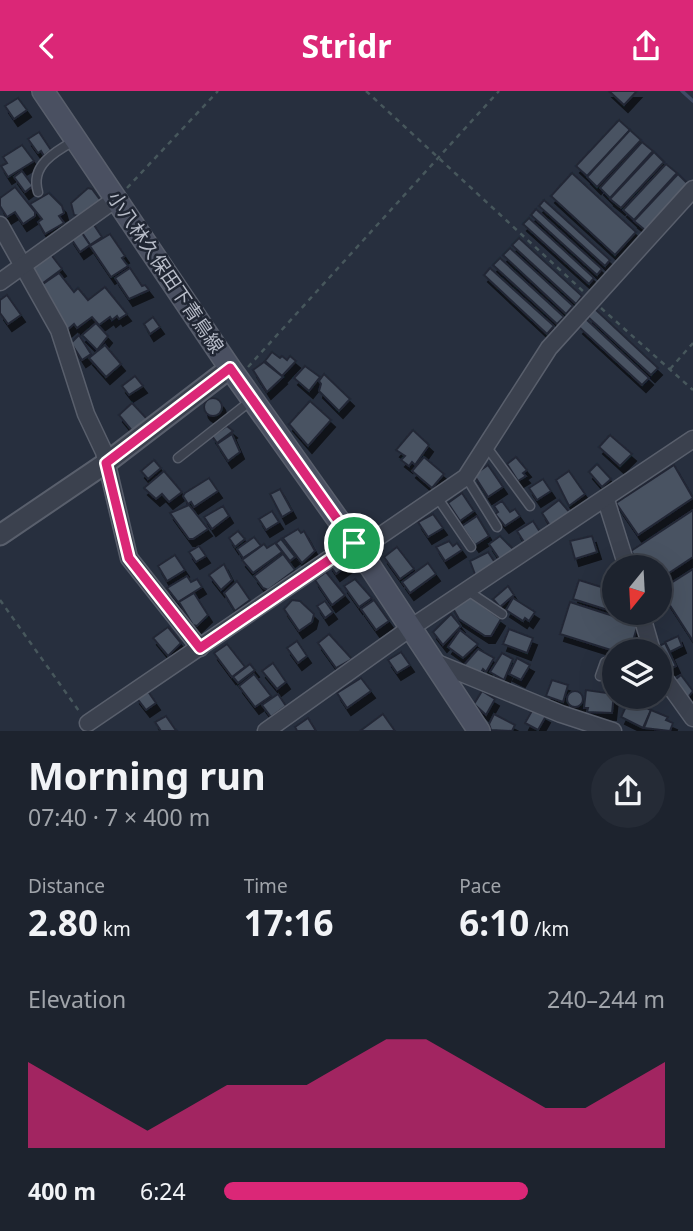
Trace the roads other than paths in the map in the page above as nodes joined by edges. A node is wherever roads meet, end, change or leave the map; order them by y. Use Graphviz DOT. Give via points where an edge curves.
graph roads {
  1 [pos="43,91"];
  2 [pos="76,139"];
  3 [pos="693,189"];
  4 [pos="38,192"];
  5 [pos="117,198"];
  6 [pos="0,225"];
  7 [pos="22,267"];
  8 [pos="0,282"];
  9 [pos="234,373"];
  10 [pos="253,399"];
  11 [pos="693,439"];
  12 [pos="486,446"];
  13 [pos="178,458"];
  14 [pos="106,463"];
  15 [pos="466,477"];
  16 [pos="437,496"];
  17 [pos="606,500"];
  18 [pos="530,506"];
  19 [pos="498,527"];
  20 [pos="0,535"];
  21 [pos="356,547"];
  22 [pos="471,547"];
  23 [pos="623,555"];
  24 [pos="468,591"];
  25 [pos="502,614"];
  26 [pos="409,629"];
  27 [pos="200,648"];
  28 [pos="432,661"];
  29 [pos="602,670"];
  30 [pos="600,676"];
  31 [pos="672,689"];
  32 [pos="693,718"];
  33 [pos="88,723"];
  34 [pos="266,730"];
  35 [pos="479,730"];
  36 [pos="613,730"];
  1 -- 2 [label="main road, 小八林久保田下青鳥線"];
  2 -- 4 [label="lane" via="40,167"];
  2 -- 5 [label="main road, 小八林久保田下青鳥線"];
  3 -- 12 [label="street" via="549,348"];
  5 -- 7 [label="street"];
  5 -- 9 [label="main road, 小八林久保田下青鳥線"];
  6 -- 7 [label="street"];
  7 -- 8 [label="street"];
  7 -- 14 [label="street" via="59,330"];
  9 -- 10 [label="main road, 小八林久保田下青鳥線"];
  9 -- 14 [label="street"];
  10 -- 13 [label="lane"];
  10 -- 21 [label="main road, 小八林久保田下青鳥線"];
  11 -- 17 [label="street"];
  12 -- 15 [label="street"];
  12 -- 18 [label="lane"];
  14 -- 20 [label="street"];
  14 -- 27 [label="street" via="129,558"];
  15 -- 16 [label="street"];
  15 -- 19 [label="lane"];
  16 -- 21 [label="street"];
  16 -- 22 [label="lane"];
  17 -- 23 [label="street"];
  17 -- 24 [label="street"];
  21 -- 26 [label="main road, 小八林久保田下青鳥線"];
  21 -- 27 [label="street"];
  24 -- 25 [label="lane"];
  24 -- 26 [label="street"];
  26 -- 28 [label="main road, 小八林久保田下青鳥線"];
  26 -- 34 [label="street"];
  27 -- 33 [label="street"];
  28 -- 35 [label="main road, 小八林久保田下青鳥線"];
  28 -- 36 [label="street" via="561,714"];
  29 -- 30 [label="lane"];
  31 -- 32 [label="street"];
}
